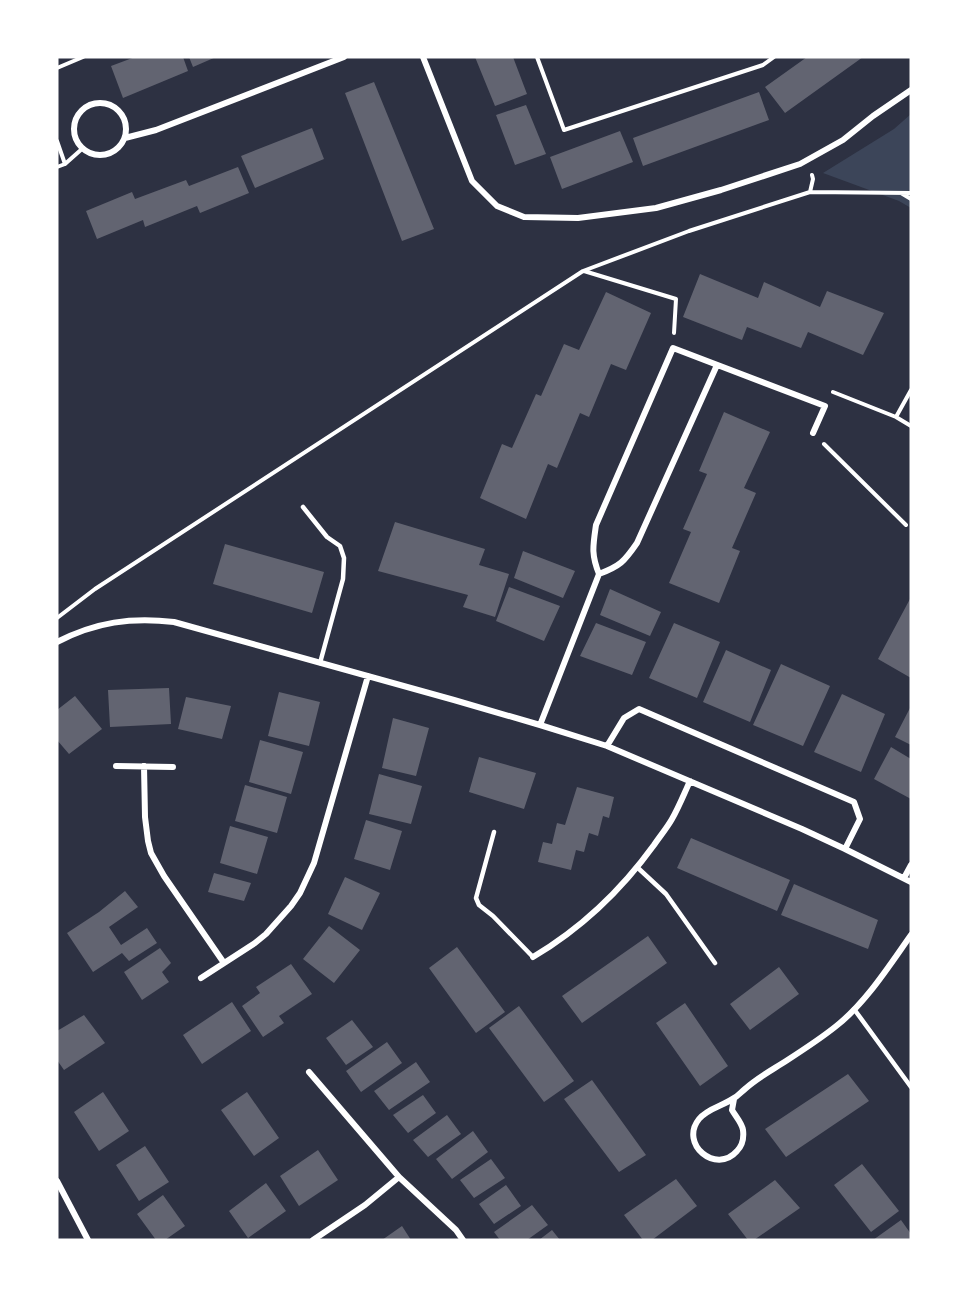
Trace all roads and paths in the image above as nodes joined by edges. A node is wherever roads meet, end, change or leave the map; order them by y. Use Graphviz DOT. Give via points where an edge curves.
graph roads {
  1 [pos="83,57"];
  2 [pos="344,57"];
  3 [pos="423,57"];
  4 [pos="537,57"];
  5 [pos="774,57"];
  6 [pos="57,68"];
  7 [pos="911,90"];
  8 [pos="125,138"];
  9 [pos="57,141"];
  10 [pos="82,148"];
  11 [pos="65,164"];
  12 [pos="57,167"];
  13 [pos="901,192"];
  14 [pos="911,193"];
  15 [pos="911,199"];
  16 [pos="583,271"];
  17 [pos="673,348"];
  18 [pos="717,365"];
  19 [pos="911,390"];
  20 [pos="825,406"];
  21 [pos="896,417"];
  22 [pos="911,426"];
  23 [pos="813,433"];
  24 [pos="303,507"];
  25 [pos="906,525"];
  26 [pos="598,574"];
  27 [pos="57,618"];
  28 [pos="57,642"];
  29 [pos="320,663"];
  30 [pos="368,676"];
  31 [pos="540,724"];
  32 [pos="607,746"];
  33 [pos="116,766"];
  34 [pos="144,766"];
  35 [pos="173,767"];
  36 [pos="690,781"];
  37 [pos="494,832"];
  38 [pos="845,849"];
  39 [pos="911,865"];
  40 [pos="638,868"];
  41 [pos="904,878"];
  42 [pos="911,882"];
  43 [pos="911,935"];
  44 [pos="533,957"];
  45 [pos="224,963"];
  46 [pos="715,963"];
  47 [pos="201,978"];
  48 [pos="854,1009"];
  49 [pos="309,1072"];
  50 [pos="911,1087"];
  51 [pos="734,1099"];
  52 [pos="399,1177"];
  53 [pos="57,1181"];
  54 [pos="88,1240"];
  55 [pos="314,1240"];
  56 [pos="464,1240"];
  1 -- 6 [label="path"];
  2 -- 8 [label="street" via="156,130"];
  3 -- 7 [label="street" via="472,181 497,206 524,218 578,218 656,208 800,164 843,140"];
  4 -- 5 [label="path" via="564,130 763,66"];
  8 -- 10 [label="street" via="107,154 98,155"];
  8 -- 10 [label="street" via="126,121 122,113 115,106 98,102 77,116 74,133"];
  9 -- 11 [label="path"];
  10 -- 11 [label="path"];
  11 -- 12 [label="path"];
  13 -- 14 [label="path"];
  13 -- 15 [label="path"];
  13 -- 16 [label="path" via="810,192"];
  16 -- 17 [label="path" via="676,299"];
  16 -- 27 [label="path" via="95,589"];
  17 -- 18 [label="street"];
  17 -- 26 [label="street" via="596,525 592,551"];
  18 -- 20 [label="street"];
  18 -- 26 [label="street" via="637,543 617,567"];
  19 -- 21 [label="path"];
  20 -- 21 [label="path" via="831,391"];
  20 -- 23 [label="street"];
  21 -- 22 [label="path"];
  23 -- 25 [label="path"];
  24 -- 29 [label="lane" via="327,537 340,546 344,558 343,579"];
  26 -- 31 [label="street"];
  28 -- 29 [label="street" via="113,622 155,620"];
  29 -- 30 [label="street"];
  30 -- 31 [label="street"];
  30 -- 45 [label="street" via="307,879 291,906 266,934"];
  31 -- 32 [label="street"];
  32 -- 36 [label="street"];
  32 -- 38 [label="street" via="624,718 639,709 833,792 855,802 860,819"];
  33 -- 34 [label="street"];
  34 -- 35 [label="street"];
  34 -- 45 [label="street" via="145,817 151,854"];
  36 -- 38 [label="street"];
  36 -- 40 [label="street" via="673,818"];
  37 -- 44 [label="lane" via="476,898 479,906"];
  38 -- 41 [label="street"];
  39 -- 41 [label="street"];
  40 -- 44 [label="street" via="588,919"];
  40 -- 46 [label="lane" via="666,894"];
  41 -- 42 [label="street"];
  43 -- 48 [label="street"];
  45 -- 47 [label="street"];
  48 -- 50 [label="lane"];
  48 -- 51 [label="street" via="838,1025"];
  49 -- 52 [label="street"];
  51 -- 51 [label="street" via="706,1113 695,1125 694,1141 709,1158 726,1159 740,1148 743,1131 732,1110"];
  52 -- 55 [label="street"];
  52 -- 56 [label="street"];
  53 -- 54 [label="street"];
}
